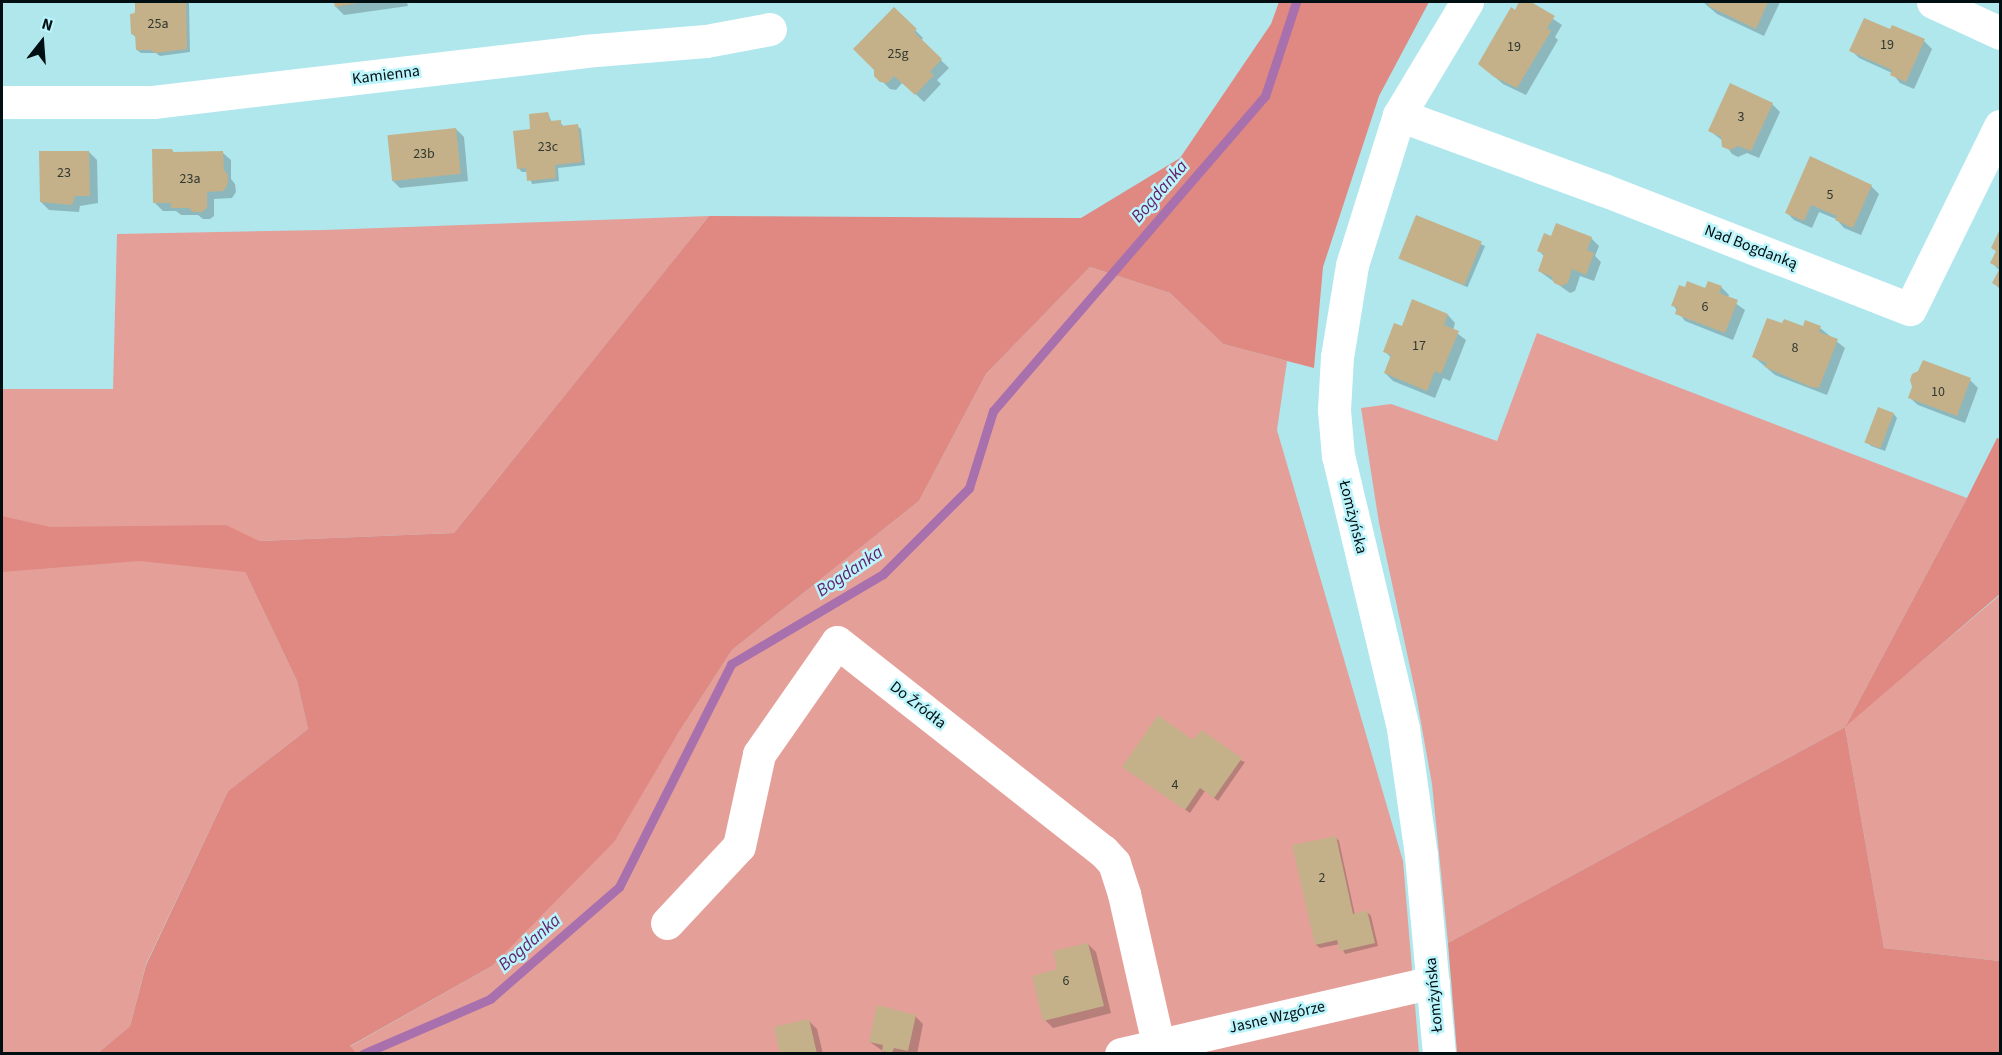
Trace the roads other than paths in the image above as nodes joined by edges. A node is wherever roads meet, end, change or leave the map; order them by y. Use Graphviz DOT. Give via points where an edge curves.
graph roads {
  1 [pos="1467,2"];
  2 [pos="1933,2"];
  3 [pos="770,29"];
  4 [pos="2001,33"];
  5 [pos="2,102"];
  6 [pos="1399,115"];
  7 [pos="2001,126"];
  8 [pos="667,923"];
  9 [pos="1433,982"];
  10 [pos="1158,1044"];
  11 [pos="1121,1053"];
  12 [pos="1439,1053"];
  1 -- 6 [label="street, Łomżyńska"];
  2 -- 4 [label="street"];
  3 -- 5 [label="street, Kamienna" via="706,41 584,51 153,102"];
  6 -- 7 [label="street, Nad Bogdanką" via="1911,309"];
  6 -- 9 [label="street, Łomżyńska" via="1352,265 1337,357 1334,410 1338,456 1403,728"];
  8 -- 10 [label="street, Do Źródła" via="739,846 759,754 837,642 1114,863"];
  9 -- 10 [label="street, Jasne Wzgórze"];
  9 -- 12 [label="street, Łomżyńska"];
  10 -- 11 [label="street, Jasne Wzgórze"];
}
